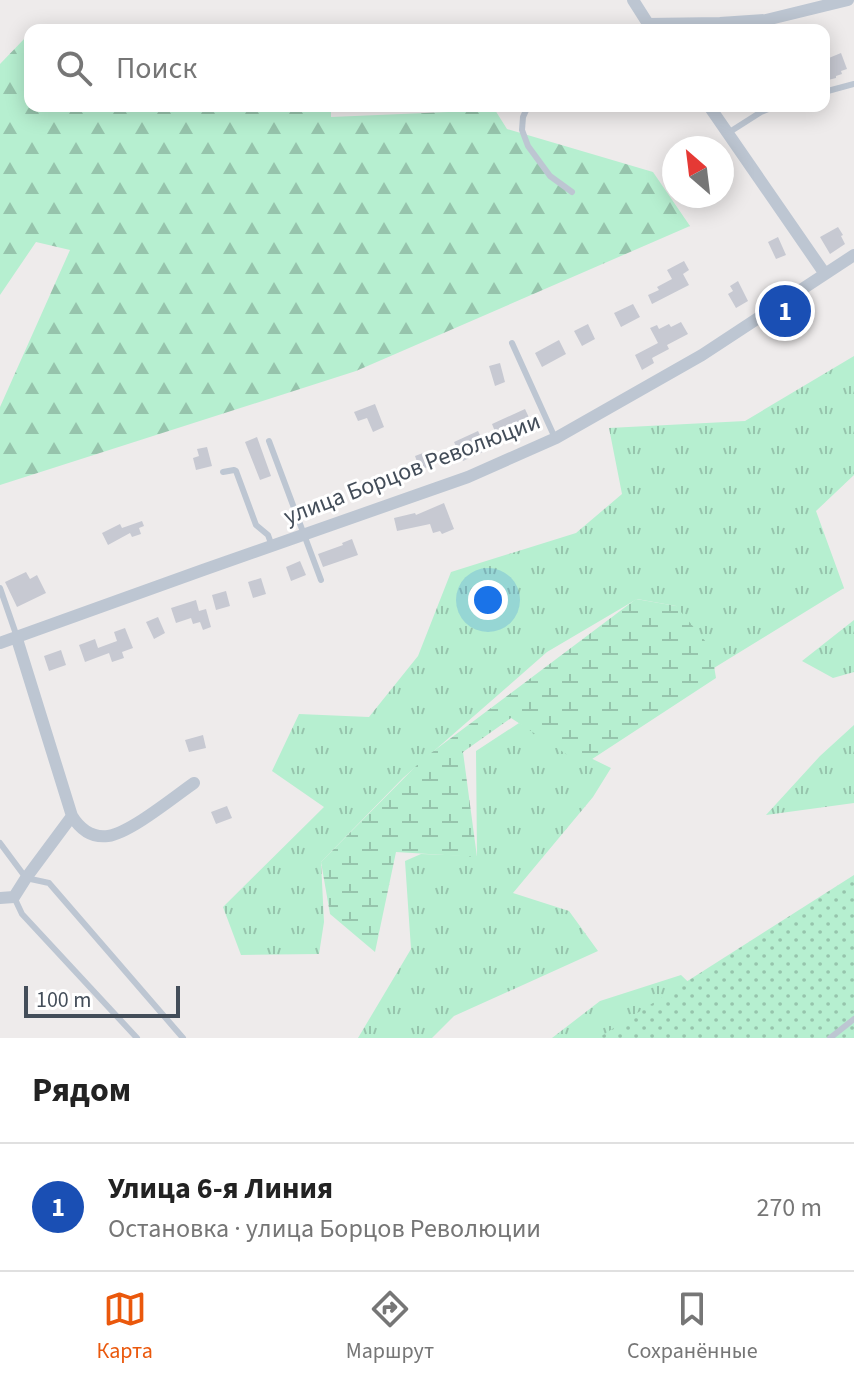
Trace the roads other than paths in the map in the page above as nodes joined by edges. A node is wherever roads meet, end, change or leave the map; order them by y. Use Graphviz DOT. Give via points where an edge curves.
graph roads {
  1 [pos="633,0"];
  2 [pos="848,0"];
  3 [pos="648,24"];
  4 [pos="702,24"];
  5 [pos="854,84"];
  6 [pos="830,90"];
  7 [pos="525,112"];
  8 [pos="713,112"];
  9 [pos="761,112"];
  10 [pos="728,133"];
  11 [pos="572,192"];
  12 [pos="854,255"];
  13 [pos="825,274"];
  14 [pos="512,343"];
  15 [pos="556,438"];
  16 [pos="269,441"];
  17 [pos="223,472"];
  18 [pos="304,536"];
  19 [pos="272,546"];
  20 [pos="321,580"];
  21 [pos="0,588"];
  22 [pos="17,639"];
  23 [pos="0,643"];
  24 [pos="194,783"];
  25 [pos="72,816"];
  26 [pos="0,843"];
  27 [pos="26,878"];
  28 [pos="14,897"];
  29 [pos="0,898"];
  30 [pos="854,1019"];
  31 [pos="137,1038"];
  32 [pos="183,1038"];
  33 [pos="830,1038"];
  1 -- 3 [label="street"];
  2 -- 4 [label="street" via="766,20"];
  5 -- 6 [label="lane"];
  7 -- 11 [label="lane" via="522,130 528,146 550,176"];
  8 -- 10 [label="street"];
  9 -- 10 [label="lane"];
  10 -- 13 [label="street"];
  12 -- 13 [label="street, улица Борцов Революции"];
  13 -- 15 [label="street, улица Борцов Революции" via="702,355"];
  14 -- 15 [label="lane"];
  15 -- 18 [label="street, улица Борцов Революции" via="468,477"];
  16 -- 18 [label="lane"];
  17 -- 19 [label="lane" via="236,471 256,525"];
  18 -- 19 [label="street, улица Борцов Революции"];
  18 -- 20 [label="lane"];
  19 -- 22 [label="street, улица Борцов Революции"];
  21 -- 22 [label="lane"];
  22 -- 23 [label="street, улица Борцов Революции"];
  22 -- 25 [label="street"];
  24 -- 25 [label="street" via="130,828 109,836 93,835"];
  25 -- 27 [label="street"];
  26 -- 27 [label="lane"];
  27 -- 28 [label="street"];
  27 -- 32 [label="lane" via="49,883"];
  28 -- 29 [label="street"];
  28 -- 31 [label="lane" via="22,914"];
  30 -- 33 [label="lane"];
}
